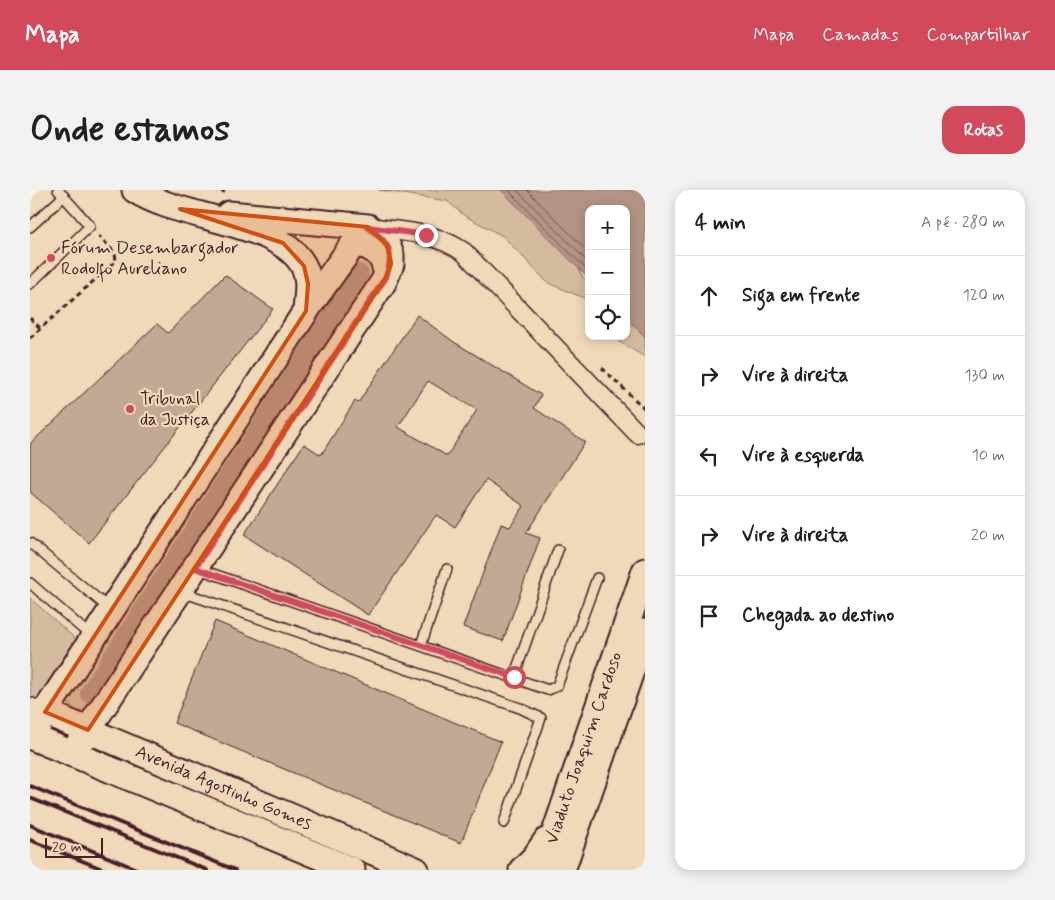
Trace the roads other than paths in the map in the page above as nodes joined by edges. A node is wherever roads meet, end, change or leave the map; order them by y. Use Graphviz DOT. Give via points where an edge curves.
graph roads {
  1 [pos="135,190"];
  2 [pos="61,193"];
  3 [pos="180,209"];
  4 [pos="30,227"];
  5 [pos="368,227"];
  6 [pos="386,277"];
  7 [pos="30,284"];
  8 [pos="306,311"];
  9 [pos="638,434"];
  10 [pos="30,543"];
  11 [pos="558,550"];
  12 [pos="195,568"];
  13 [pos="447,569"];
  14 [pos="645,571"];
  15 [pos="597,578"];
  16 [pos="30,583"];
  17 [pos="180,591"];
  18 [pos="111,610"];
  19 [pos="645,632"];
  20 [pos="93,638"];
  21 [pos="421,646"];
  22 [pos="514,677"];
  23 [pos="37,710"];
  24 [pos="88,730"];
  25 [pos="31,737"];
  26 [pos="72,754"];
  27 [pos="587,772"];
  28 [pos="564,805"];
  29 [pos="504,823"];
  30 [pos="352,870"];
  31 [pos="416,870"];
  32 [pos="522,870"];
  33 [pos="542,870"];
  34 [pos="562,870"];
  1 -- 3 [label="street" via="163,205"];
  2 -- 4 [label="lane"];
  2 -- 7 [label="lane" via="90,226"];
  3 -- 5 [label="street"];
  3 -- 8 [label="street" via="284,243 304,266 308,284"];
  5 -- 6 [label="street" via="387,244 391,264"];
  5 -- 9 [label="street" via="446,240 464,252"];
  6 -- 8 [label="street" via="384,263 371,247 352,246"];
  6 -- 12 [label="street"];
  8 -- 18 [label="street"];
  10 -- 18 [label="lane"];
  11 -- 22 [label="lane"];
  12 -- 17 [label="street"];
  12 -- 21 [label="lane"];
  13 -- 21 [label="lane"];
  14 -- 27 [label="street, Viaduto Joaquim Cardoso"];
  15 -- 22 [label="lane" via="557,686 548,690"];
  16 -- 20 [label="lane"];
  17 -- 24 [label="street"];
  17 -- 29 [label="lane" via="541,718"];
  18 -- 20 [label="street"];
  19 -- 27 [label="street, Viaduto Joaquim Cardoso"];
  20 -- 23 [label="street"];
  21 -- 22 [label="lane"];
  23 -- 24 [label="street, Avenida Agostinho Gomes"];
  23 -- 25 [label="street"];
  24 -- 26 [label="street"];
  24 -- 31 [label="street, Avenida Agostinho Gomes"];
  25 -- 26 [label="street, Avenida Agostinho Gomes"];
  26 -- 30 [label="street, Avenida Agostinho Gomes"];
  27 -- 28 [label="street, Viaduto Joaquim Cardoso"];
  27 -- 34 [label="street, Viaduto Joaquim Cardoso"];
  28 -- 32 [label="street" via="536,857"];
  28 -- 33 [label="street, Viaduto Joaquim Cardoso"];
}
